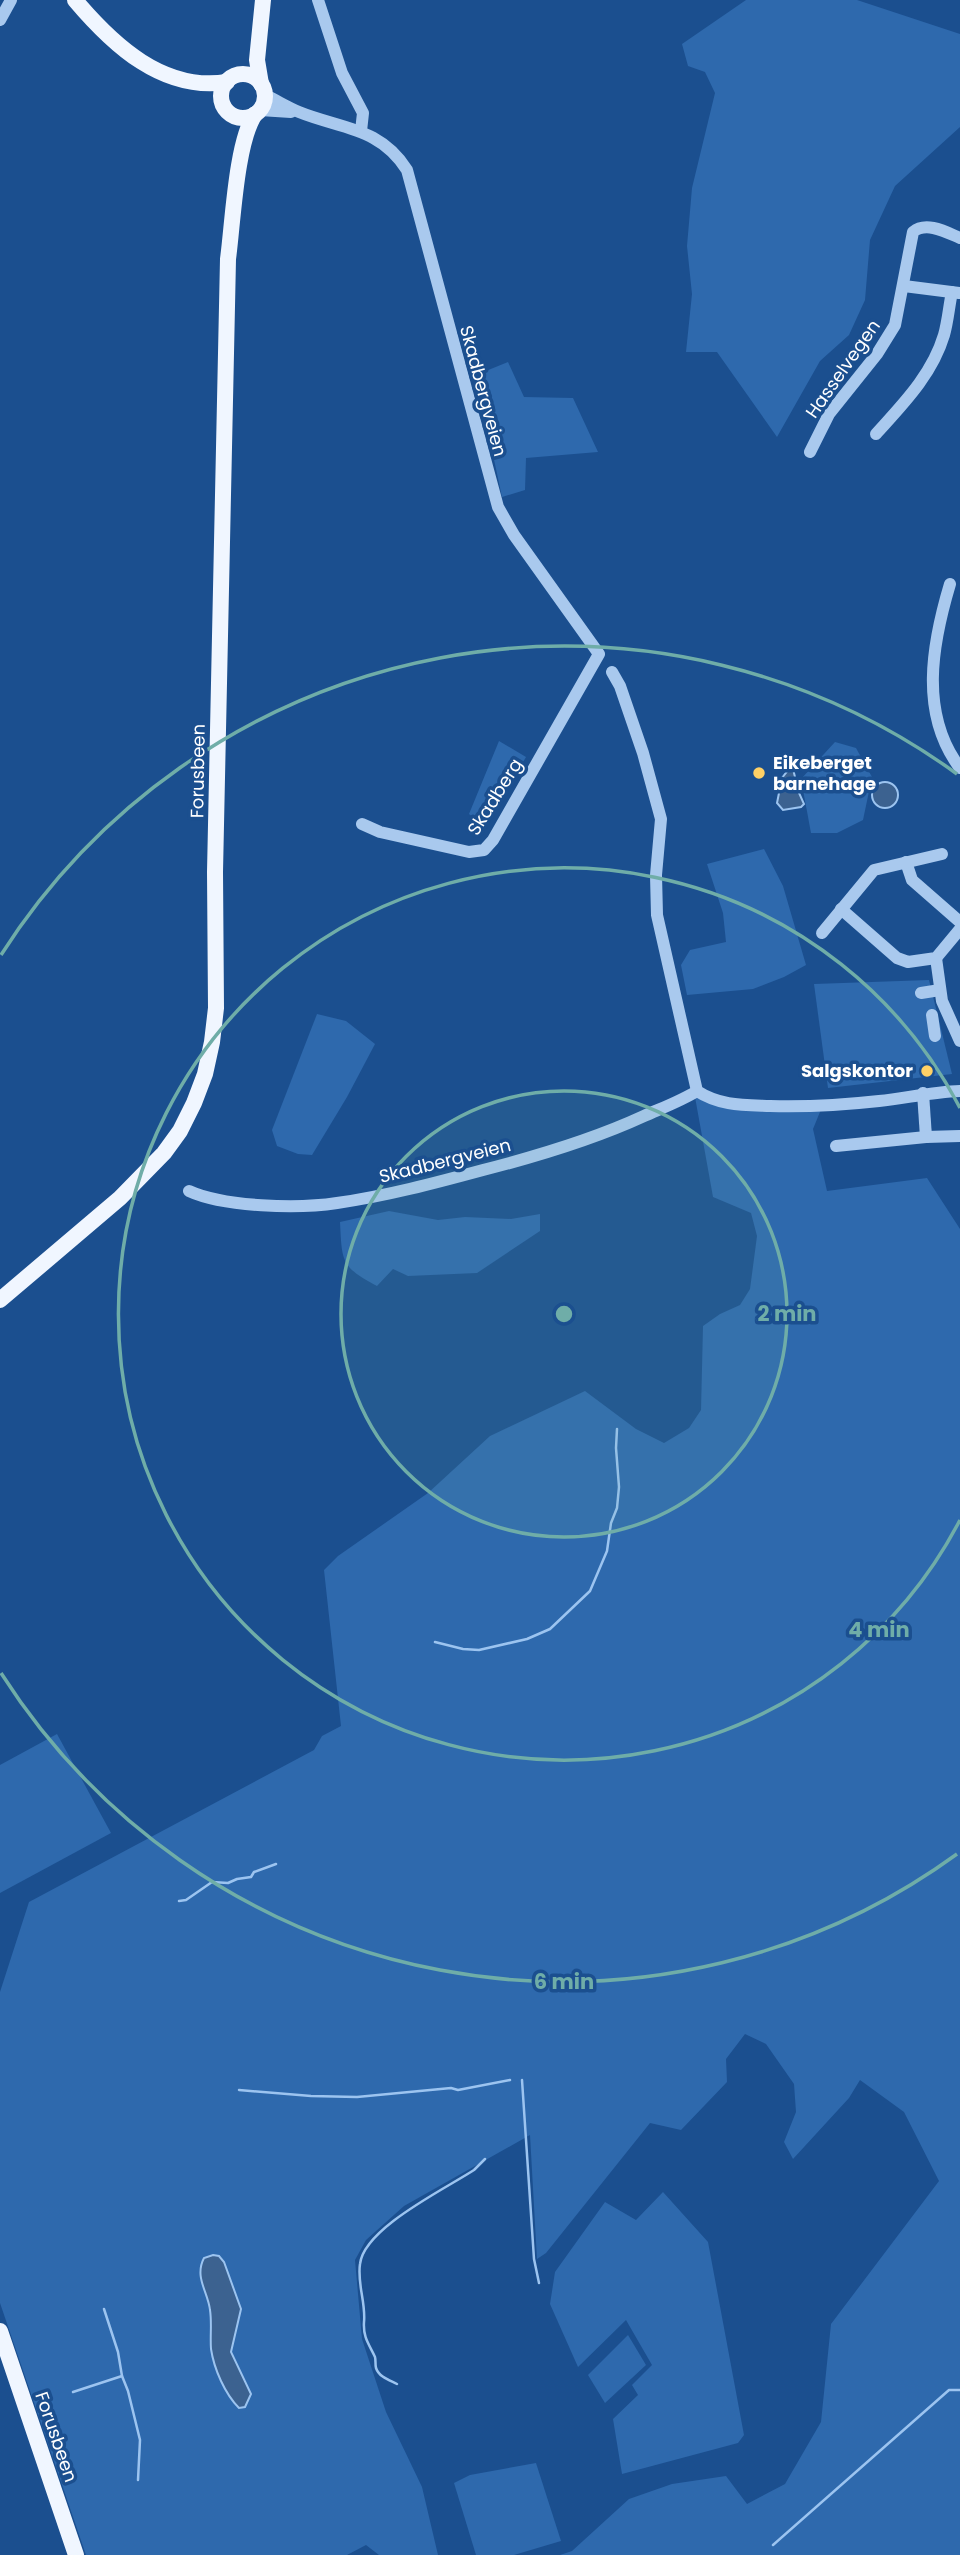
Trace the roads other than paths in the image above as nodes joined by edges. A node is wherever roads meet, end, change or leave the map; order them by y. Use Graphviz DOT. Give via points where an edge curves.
graph roads {
  1 [pos="11,0"];
  2 [pos="75,0"];
  3 [pos="264,0"];
  4 [pos="318,0"];
  5 [pos="0,20"];
  6 [pos="259,30"];
  7 [pos="232,78"];
  8 [pos="186,79"];
  9 [pos="260,101"];
  10 [pos="226,107"];
  11 [pos="361,131"];
  12 [pos="242,158"];
  13 [pos="960,238"];
  14 [pos="904,286"];
  15 [pos="956,293"];
  16 [pos="876,434"];
  17 [pos="810,452"];
  18 [pos="950,584"];
  19 [pos="599,654"];
  20 [pos="612,671"];
  21 [pos="960,768"];
  22 [pos="362,824"];
  23 [pos="942,854"];
  24 [pos="906,862"];
  25 [pos="841,909"];
  26 [pos="960,922"];
  27 [pos="960,929"];
  28 [pos="822,933"];
  29 [pos="936,958"];
  30 [pos="940,990"];
  31 [pos="921,993"];
  32 [pos="932,1015"];
  33 [pos="935,1036"];
  34 [pos="960,1041"];
  35 [pos="697,1091"];
  36 [pos="960,1091"];
  37 [pos="923,1093"];
  38 [pos="960,1136"];
  39 [pos="926,1137"];
  40 [pos="836,1146"];
  41 [pos="189,1191"];
  42 [pos="0,1300"];
  43 [pos="0,2331"];
  44 [pos="76,2555"];
  1 -- 5 [label="street"];
  2 -- 8 [label="main road" via="133,57"];
  3 -- 6 [label="main road, Forusbeen"];
  4 -- 11 [label="street" via="342,73 363,113"];
  6 -- 7 [label="main road, Forusbeen" via="251,58"];
  6 -- 9 [label="main road, Forusbeen"];
  7 -- 8 [label="main road" via="207,83"];
  7 -- 9 [label="main road" via="248,75"];
  7 -- 10 [label="main road, Forusbeen" via="222,92"];
  8 -- 10 [label="main road" via="217,95"];
  9 -- 10 [label="main road" via="239,117"];
  9 -- 11 [label="street, Skadbergveien"];
  9 -- 12 [label="main road, Forusbeen" via="249,123"];
  10 -- 12 [label="main road, Forusbeen" via="235,122"];
  11 -- 19 [label="street, Skadbergveien" via="388,146 407,170 498,507"];
  12 -- 42 [label="main road, Forusbeen" via="228,259 226,314 212,1042 194,1103 164,1153 120,1198"];
  13 -- 14 [label="street, Hasselvegen" via="927,226 917,228 910,239"];
  14 -- 15 [label="street"];
  14 -- 17 [label="street, Hasselvegen" via="890,335 829,414"];
  15 -- 16 [label="street" via="933,363"];
  18 -- 21 [label="street" via="937,626 931,694"];
  19 -- 22 [label="street, Skadberg" via="484,850 469,852"];
  20 -- 35 [label="street" via="643,753 661,819 657,915"];
  23 -- 24 [label="street"];
  24 -- 25 [label="street" via="874,870"];
  24 -- 26 [label="street" via="912,880"];
  25 -- 28 [label="street"];
  25 -- 29 [label="street" via="897,958 908,962"];
  27 -- 29 [label="street"];
  29 -- 30 [label="street"];
  30 -- 31 [label="street"];
  30 -- 34 [label="street"];
  32 -- 33 [label="street"];
  35 -- 37 [label="street" via="733,1105 803,1107"];
  35 -- 41 [label="street, Skadbergveien" via="557,1150 335,1204 275,1205 210,1199"];
  36 -- 37 [label="street"];
  37 -- 39 [label="street"];
  38 -- 39 [label="street"];
  39 -- 40 [label="street"];
  43 -- 44 [label="main road, Forusbeen"];
}
